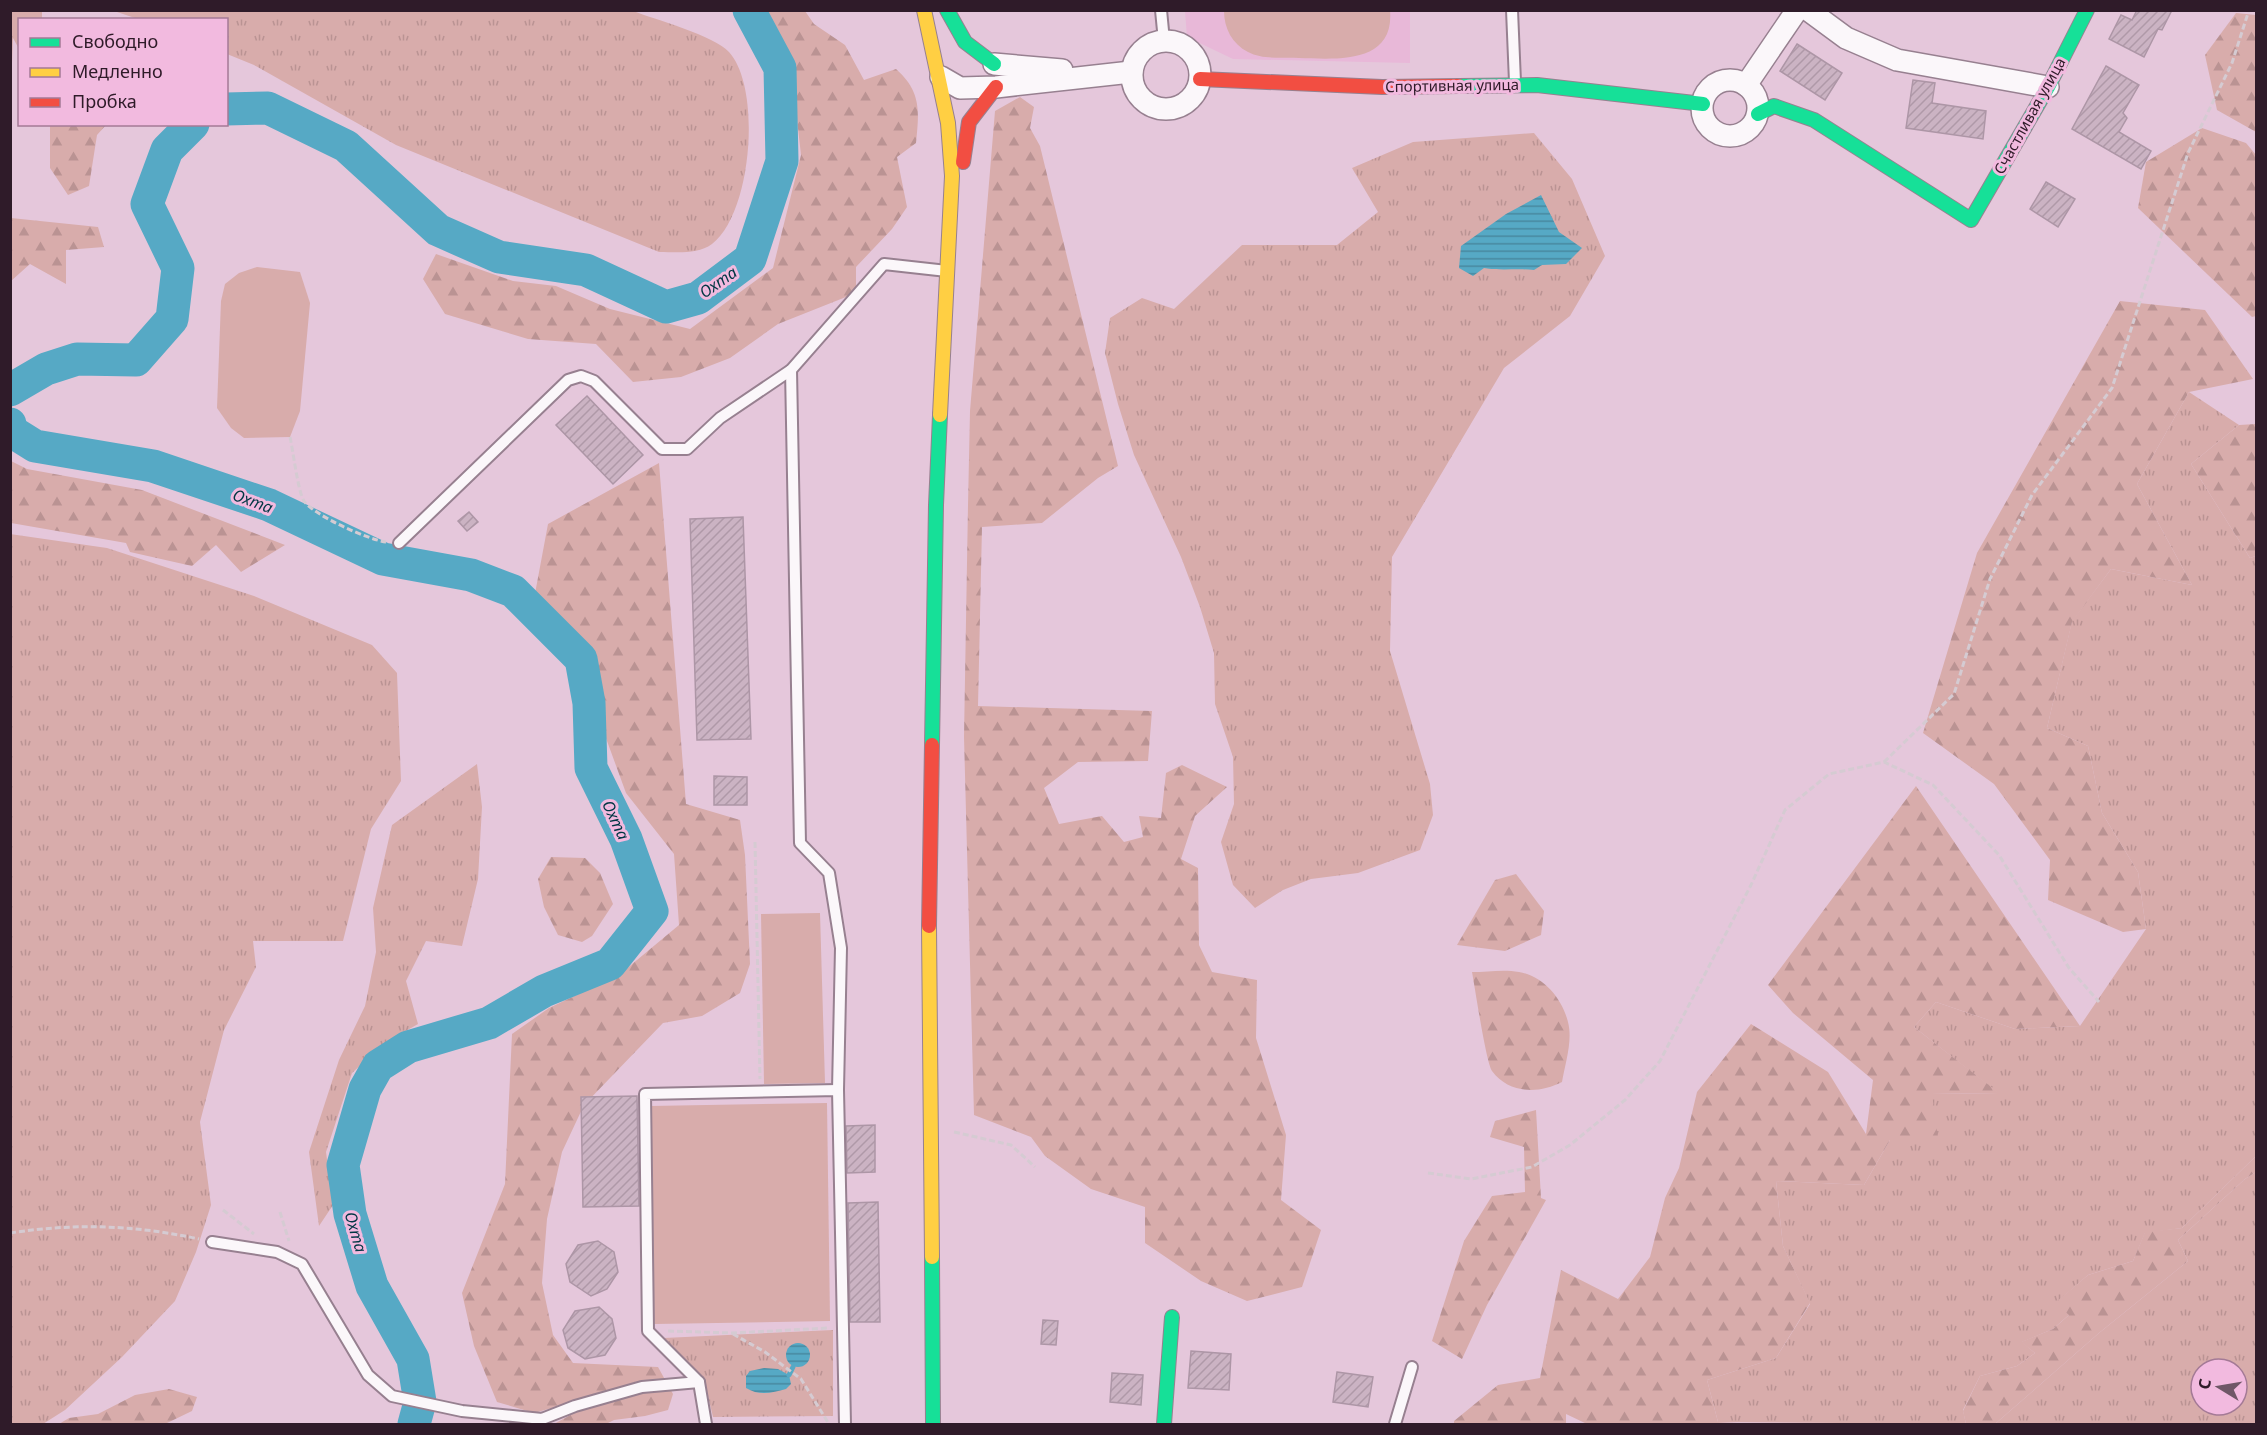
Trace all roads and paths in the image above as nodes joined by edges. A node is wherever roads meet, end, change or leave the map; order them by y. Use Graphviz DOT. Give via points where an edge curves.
graph roads {
  1 [pos="924,10"];
  2 [pos="947,10"];
  3 [pos="1161,10"];
  4 [pos="1512,10"];
  5 [pos="1797,10"];
  6 [pos="1808,10"];
  7 [pos="2086,10"];
  8 [pos="2249,10"];
  9 [pos="1164,41"];
  10 [pos="970,63"];
  11 [pos="994,64"];
  12 [pos="945,73"];
  13 [pos="1121,73"];
  14 [pos="1200,79"];
  15 [pos="1515,84"];
  16 [pos="1746,85"];
  17 [pos="996,87"];
  18 [pos="2048,87"];
  19 [pos="1703,104"];
  20 [pos="1758,114"];
  21 [pos="951,208"];
  22 [pos="947,271"];
  23 [pos="791,370"];
  24 [pos="290,437"];
  25 [pos="399,543"];
  26 [pos="1884,762"];
  27 [pos="755,842"];
  28 [pos="2099,1002"];
  29 [pos="838,1090"];
  30 [pos="760,1093"];
  31 [pos="932,1127"];
  32 [pos="1035,1167"];
  33 [pos="1428,1173"];
  34 [pos="223,1210"];
  35 [pos="280,1212"];
  36 [pos="10,1233"];
  37 [pos="212,1242"];
  38 [pos="276,1252"];
  39 [pos="302,1264"];
  40 [pos="1172,1317"];
  41 [pos="843,1327"];
  42 [pos="648,1331"];
  43 [pos="732,1333"];
  44 [pos="1412,1367"];
  45 [pos="699,1382"];
  46 [pos="706,1425"];
  47 [pos="829,1425"];
  48 [pos="845,1425"];
  49 [pos="933,1425"];
  50 [pos="1164,1425"];
  51 [pos="1395,1425"];
  1 -- 12 [label="main road"];
  2 -- 11 [label="main road" via="958,34 974,54"];
  3 -- 9 [label="lane"];
  4 -- 15 [label="lane"];
  5 -- 16 [label="street"];
  6 -- 18 [label="street" via="1846,38 1897,60"];
  7 -- 18 [label="main road, Счастливая улица"];
  8 -- 26 [label="path" via="2232,63 2188,153 2112,388 2032,495 1990,579 1954,694"];
  9 -- 13 [label="street" via="1140,52"];
  9 -- 14 [label="street" via="1172,40 1187,48 1197,62"];
  10 -- 11 [label="main road"];
  11 -- 13 [label="street"];
  12 -- 17 [label="street" via="960,88"];
  12 -- 21 [label="main road"];
  13 -- 14 [label="street" via="1143,101 1160,109 1178,107 1193,96"];
  13 -- 17 [label="street"];
  14 -- 15 [label="main road, Спортивная улица" via="1382,87"];
  15 -- 19 [label="main road, Спортивная улица"];
  16 -- 19 [label="street" via="1726,80 1714,85"];
  16 -- 20 [label="street" via="1758,101"];
  17 -- 21 [label="main road" via="969,122 962,178"];
  18 -- 20 [label="main road, Счастливая улица" via="1971,220 1814,120 1774,106"];
  19 -- 20 [label="street" via="1705,121 1714,132 1727,136 1741,134 1752,126"];
  21 -- 22 [label="main road"];
  22 -- 23 [label="lane" via="884,264"];
  22 -- 31 [label="main road" via="936,505 929,952"];
  23 -- 25 [label="lane" via="720,418 687,449 662,449 594,381 581,376 568,380"];
  23 -- 29 [label="lane" via="800,843 829,873 842,948"];
  24 -- 25 [label="path" via="304,501 328,520 375,540"];
  26 -- 28 [label="path" via="1933,785 1999,855 2069,968"];
  26 -- 33 [label="path" via="1829,774 1785,810 1660,1061 1625,1100 1570,1145 1532,1167 1471,1179"];
  27 -- 30 [label="path"];
  29 -- 30 [label="lane"];
  29 -- 41 [label="lane"];
  30 -- 42 [label="lane" via="645,1094"];
  31 -- 32 [label="path" via="1011,1145"];
  31 -- 49 [label="main road"];
  34 -- 38 [label="path"];
  35 -- 39 [label="path"];
  36 -- 37 [label="path" via="48,1227 152,1228"];
  37 -- 38 [label="lane"];
  38 -- 39 [label="lane"];
  39 -- 45 [label="lane" via="368,1375 392,1396 462,1411 542,1419 642,1387"];
  40 -- 50 [label="main road"];
  41 -- 43 [label="path"];
  41 -- 48 [label="lane"];
  42 -- 43 [label="path"];
  42 -- 45 [label="lane"];
  43 -- 47 [label="path" via="801,1379"];
  44 -- 51 [label="lane"];
  45 -- 46 [label="lane"];
}
